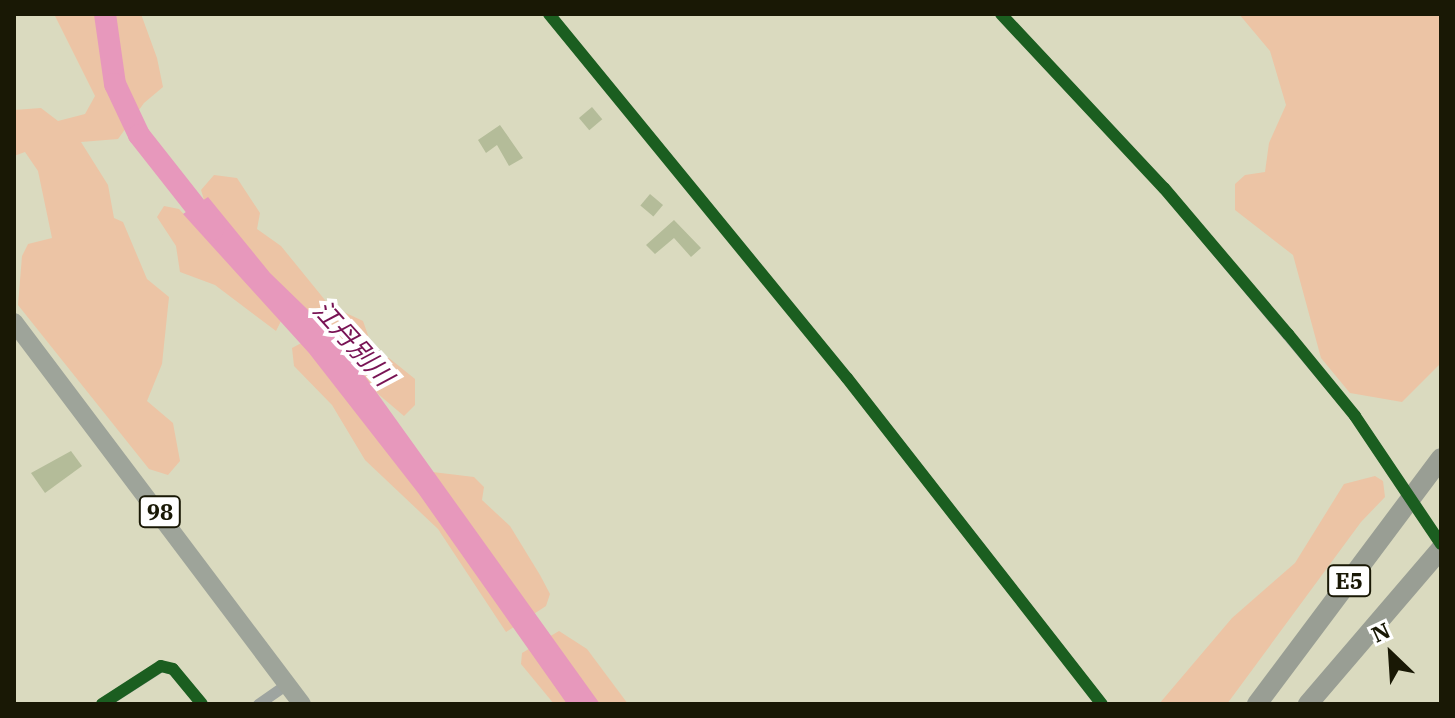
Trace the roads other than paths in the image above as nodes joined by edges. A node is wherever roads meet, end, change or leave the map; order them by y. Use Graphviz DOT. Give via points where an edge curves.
graph roads {
  1 [pos="549,14"];
  2 [pos="1001,14"];
  3 [pos="14,322"];
  4 [pos="1441,458"];
  5 [pos="1389,467"];
  6 [pos="1441,549"];
  7 [pos="287,684"];
  8 [pos="102,704"];
  9 [pos="202,704"];
  10 [pos="258,704"];
  11 [pos="302,704"];
  12 [pos="1102,704"];
  13 [pos="1257,704"];
  14 [pos="1308,704"];
  1 -- 12 [label="street" via="847,378"];
  2 -- 5 [label="street" via="1164,188 1345,404"];
  3 -- 7 [label="main road, 98"];
  4 -- 13 [label="highway, E5"];
  6 -- 14 [label="highway, E5"];
  7 -- 10 [label="street"];
  7 -- 11 [label="main road, 98"];
  8 -- 9 [label="street" via="161,666 173,669"];
}
